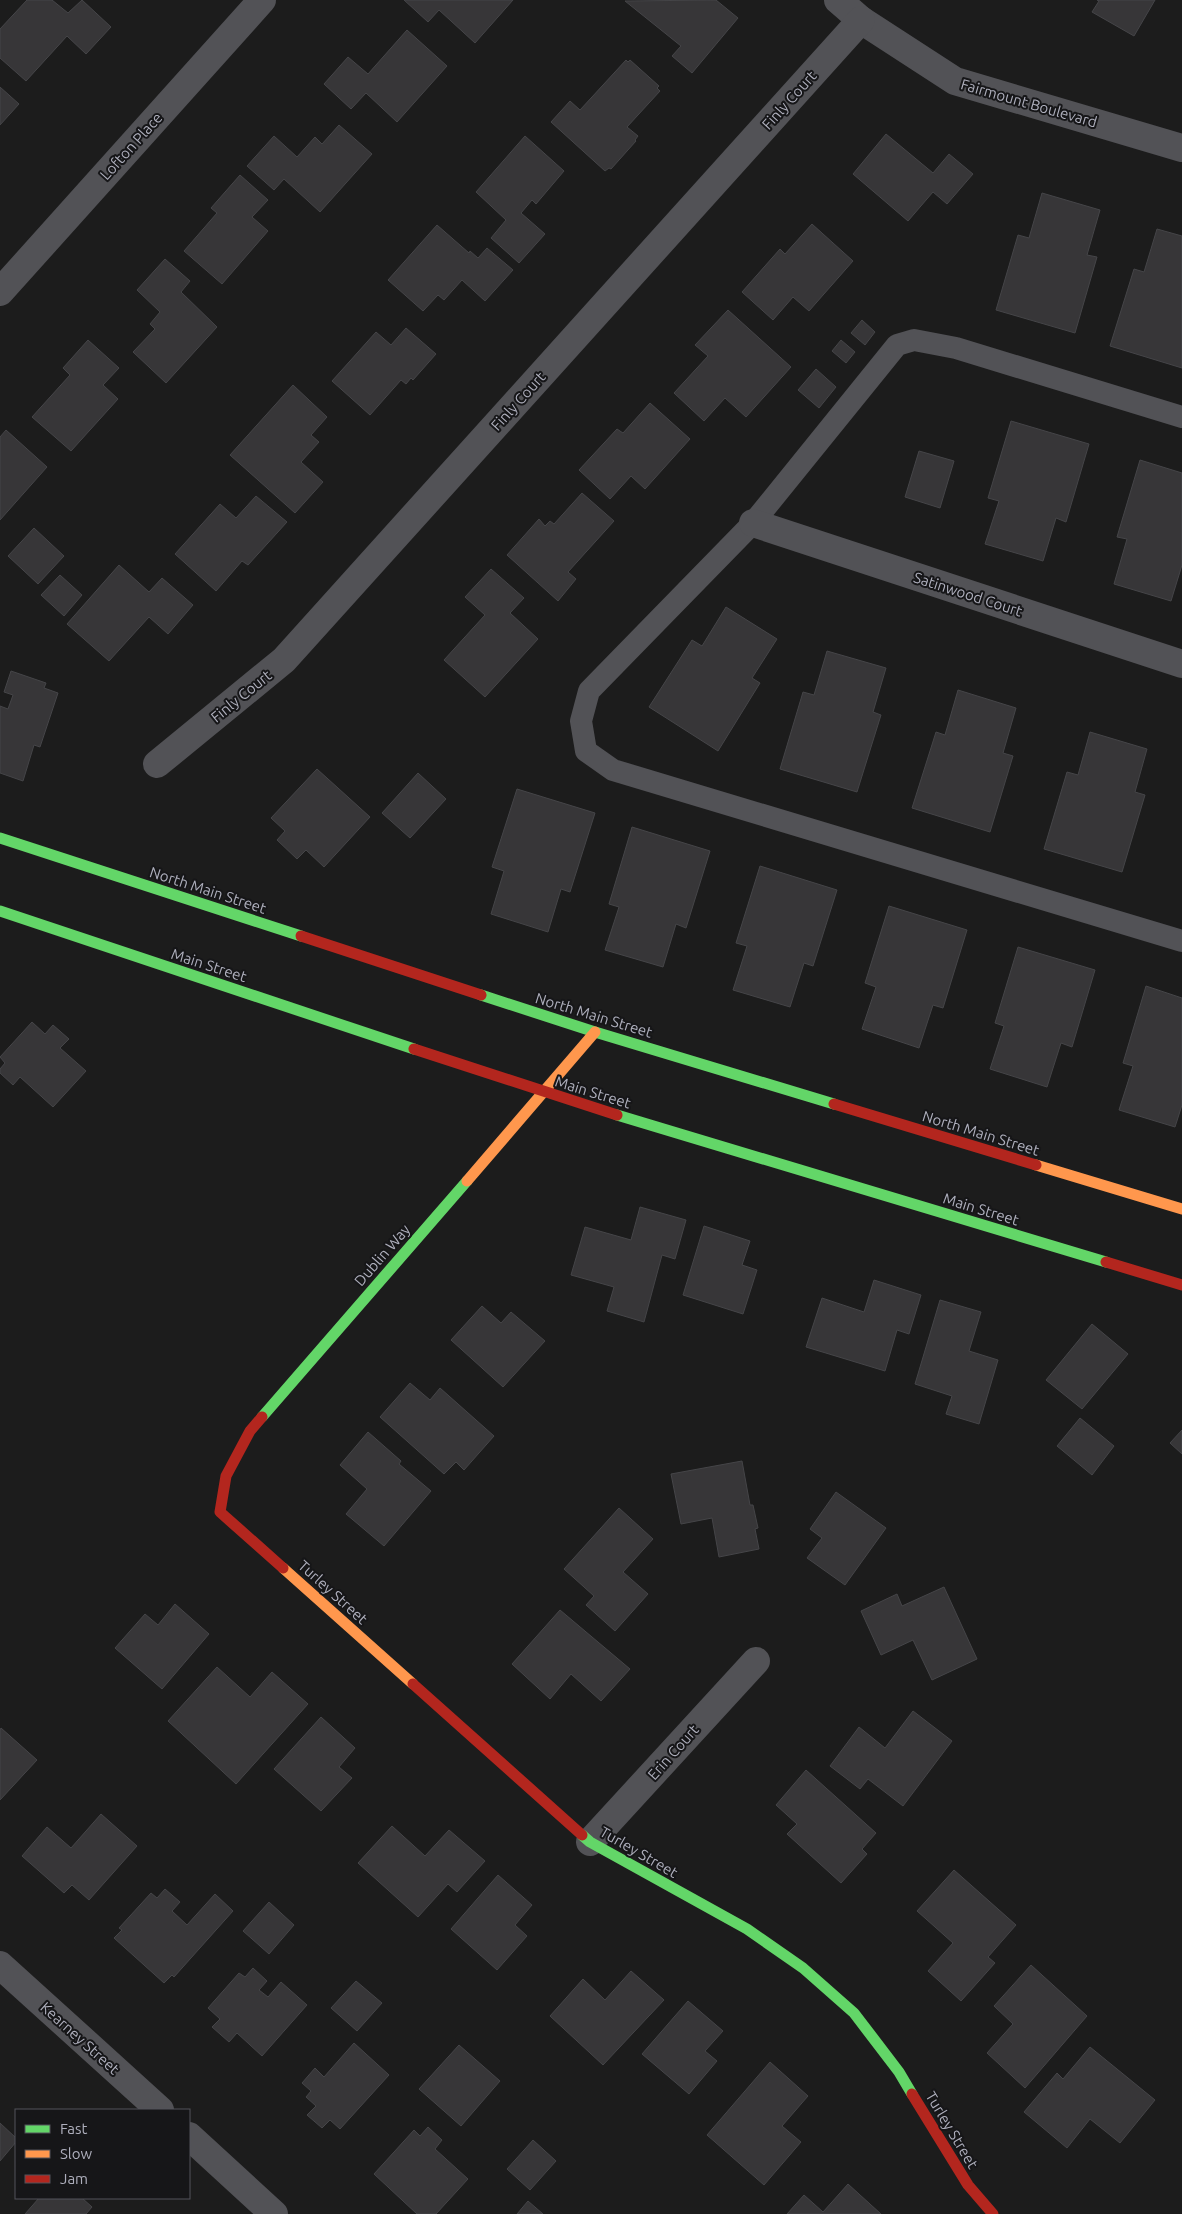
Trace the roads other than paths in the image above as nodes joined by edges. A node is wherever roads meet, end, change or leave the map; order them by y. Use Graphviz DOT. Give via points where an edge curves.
graph roads {
  1 [pos="262,0"];
  2 [pos="838,0"];
  3 [pos="861,20"];
  4 [pos="1182,148"];
  5 [pos="0,292"];
  6 [pos="1182,417"];
  7 [pos="753,524"];
  8 [pos="1182,664"];
  9 [pos="157,764"];
  10 [pos="0,838"];
  11 [pos="0,911"];
  12 [pos="1182,941"];
  13 [pos="595,1032"];
  14 [pos="542,1092"];
  15 [pos="1182,1209"];
  16 [pos="1182,1285"];
  17 [pos="220,1512"];
  18 [pos="756,1661"];
  19 [pos="590,1842"];
  20 [pos="0,1965"];
  21 [pos="159,2109"];
  22 [pos="190,2137"];
  23 [pos="274,2214"];
  24 [pos="993,2214"];
  1 -- 5 [label="street, Lofton Place"];
  2 -- 3 [label="street, Fairmount Boulevard"];
  3 -- 4 [label="street, Fairmount Boulevard" via="955,81"];
  3 -- 9 [label="street, Finly Court" via="284,660"];
  6 -- 7 [label="lane" via="986,356 914,340 897,345"];
  7 -- 8 [label="street, Satinwood Court"];
  7 -- 12 [label="lane" via="589,691 581,721 586,751 613,770"];
  10 -- 13 [label="main road, North Main Street"];
  11 -- 14 [label="main road, Main Street"];
  13 -- 14 [label="main road, Dublin Way"];
  13 -- 15 [label="main road, North Main Street"];
  14 -- 16 [label="main road, Main Street"];
  14 -- 17 [label="main road, Dublin Way" via="250,1431 226,1476"];
  17 -- 19 [label="main road, Turley Street"];
  18 -- 19 [label="street, Erin Court"];
  19 -- 24 [label="main road, Turley Street" via="747,1929 803,1968 854,2013 899,2072 968,2185"];
  20 -- 21 [label="street, Kearney Street"];
  22 -- 23 [label="street"];
}
